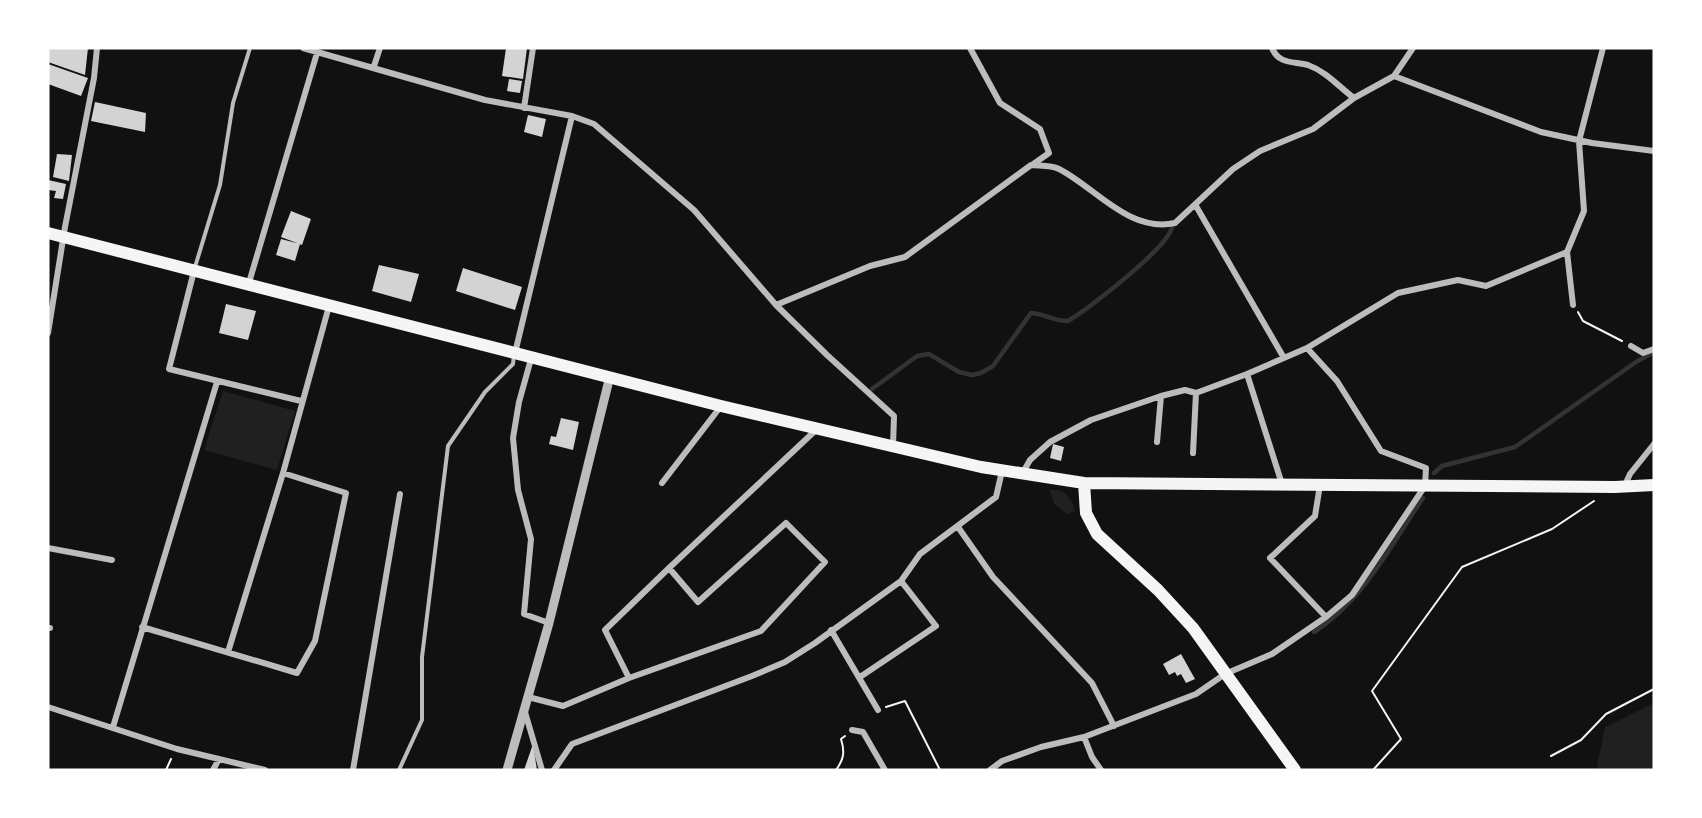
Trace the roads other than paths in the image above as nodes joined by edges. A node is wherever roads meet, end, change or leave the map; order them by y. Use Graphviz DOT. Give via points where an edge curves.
graph roads {
  1 [pos="97,48"];
  2 [pos="250,48"];
  3 [pos="303,48"];
  4 [pos="380,48"];
  5 [pos="533,48"];
  6 [pos="970,48"];
  7 [pos="1272,48"];
  8 [pos="1413,48"];
  9 [pos="1603,48"];
  10 [pos="317,52"];
  11 [pos="374,66"];
  12 [pos="1394,76"];
  13 [pos="1354,98"];
  14 [pos="524,108"];
  15 [pos="572,116"];
  16 [pos="1579,141"];
  17 [pos="1654,151"];
  18 [pos="1032,165"];
  19 [pos="1196,206"];
  20 [pos="48,233"];
  21 [pos="63,237"];
  22 [pos="1567,252"];
  23 [pos="194,271"];
  24 [pos="248,286"];
  25 [pos="1573,304"];
  26 [pos="776,305"];
  27 [pos="329,306"];
  28 [pos="48,333"];
  29 [pos="1631,346"];
  30 [pos="1307,348"];
  31 [pos="1654,349"];
  32 [pos="514,354"];
  33 [pos="1284,358"];
  34 [pos="531,359"];
  35 [pos="1247,374"];
  36 [pos="609,380"];
  37 [pos="217,382"];
  38 [pos="1196,393"];
  39 [pos="1161,396"];
  40 [pos="301,401"];
  41 [pos="721,406"];
  42 [pos="817,429"];
  43 [pos="1157,441"];
  44 [pos="1654,444"];
  45 [pos="893,446"];
  46 [pos="1193,453"];
  47 [pos="1002,470"];
  48 [pos="283,473"];
  49 [pos="1022,474"];
  50 [pos="662,483"];
  51 [pos="1084,483"];
  52 [pos="1282,484"];
  53 [pos="1320,484"];
  54 [pos="1654,485"];
  55 [pos="1425,486"];
  56 [pos="1620,486"];
  57 [pos="400,494"];
  58 [pos="958,527"];
  59 [pos="48,548"];
  60 [pos="112,560"];
  61 [pos="669,568"];
  62 [pos="901,581"];
  63 [pos="1326,617"];
  64 [pos="549,623"];
  65 [pos="142,627"];
  66 [pos="831,630"];
  67 [pos="228,652"];
  68 [pos="1225,674"];
  69 [pos="860,677"];
  70 [pos="629,678"];
  71 [pos="528,698"];
  72 [pos="48,707"];
  73 [pos="878,710"];
  74 [pos="525,712"];
  75 [pos="1114,726"];
  76 [pos="113,727"];
  77 [pos="852,730"];
  78 [pos="1084,737"];
  79 [pos="219,759"];
  80 [pos="213,770"];
  81 [pos="265,770"];
  82 [pos="353,770"];
  83 [pos="399,770"];
  84 [pos="507,770"];
  85 [pos="542,770"];
  86 [pos="554,770"];
  87 [pos="885,770"];
  88 [pos="990,770"];
  89 [pos="1101,770"];
  90 [pos="1294,770"];
  1 -- 21 [label="street"];
  2 -- 23 [label="lane" via="233,103 220,185"];
  3 -- 10 [label="street"];
  4 -- 11 [label="street"];
  5 -- 14 [label="street"];
  6 -- 18 [label="street" via="1000,102 1040,129 1049,153"];
  7 -- 13 [label="street" via="1284,61 1306,64 1328,75"];
  8 -- 12 [label="street"];
  9 -- 16 [label="street"];
  10 -- 11 [label="street"];
  10 -- 24 [label="street"];
  11 -- 14 [label="street"];
  12 -- 13 [label="street"];
  12 -- 16 [label="street" via="1542,132"];
  13 -- 19 [label="street" via="1314,129 1260,151 1233,170"];
  14 -- 15 [label="street"];
  15 -- 26 [label="street" via="594,124 694,210"];
  15 -- 32 [label="street"];
  16 -- 17 [label="street"];
  16 -- 22 [label="street" via="1584,211"];
  18 -- 19 [label="street" via="1057,168 1147,224 1175,223"];
  18 -- 26 [label="street" via="905,257 870,266"];
  19 -- 33 [label="street"];
  20 -- 21 [label="main road"];
  21 -- 23 [label="main road"];
  21 -- 28 [label="street"];
  22 -- 25 [label="street"];
  22 -- 30 [label="street" via="1486,286 1458,280 1398,293"];
  23 -- 24 [label="main road"];
  23 -- 37 [label="street" via="168,369"];
  24 -- 27 [label="main road"];
  26 -- 45 [label="street" via="894,416"];
  27 -- 32 [label="main road"];
  27 -- 40 [label="street"];
  29 -- 31 [label="street" via="1644,353"];
  30 -- 33 [label="street"];
  30 -- 55 [label="street" via="1337,381 1381,452 1426,468"];
  32 -- 34 [label="main road"];
  32 -- 83 [label="lane" via="513,364 485,392 448,446 422,657 422,720"];
  33 -- 35 [label="street"];
  34 -- 36 [label="main road"];
  34 -- 64 [label="street" via="513,438 518,490 531,539 524,614"];
  35 -- 38 [label="street"];
  35 -- 52 [label="street"];
  36 -- 41 [label="main road"];
  36 -- 64 [label="street"];
  37 -- 40 [label="street"];
  37 -- 65 [label="street"];
  38 -- 39 [label="street" via="1185,390"];
  38 -- 46 [label="street"];
  39 -- 43 [label="street"];
  39 -- 49 [label="street" via="1091,420 1050,442 1030,460"];
  40 -- 48 [label="street"];
  41 -- 42 [label="main road"];
  41 -- 50 [label="street"];
  42 -- 45 [label="main road"];
  42 -- 61 [label="street"];
  44 -- 56 [label="street"];
  45 -- 47 [label="main road"];
  47 -- 49 [label="main road"];
  47 -- 58 [label="street" via="996,497"];
  48 -- 67 [label="street"];
  48 -- 67 [label="street" via="346,493 315,641 297,672"];
  49 -- 51 [label="main road"];
  51 -- 52 [label="main road"];
  51 -- 68 [label="main road" via="1086,513 1097,534 1193,628"];
  52 -- 53 [label="main road"];
  53 -- 55 [label="main road"];
  53 -- 63 [label="street" via="1315,516 1270,558"];
  54 -- 56 [label="main road"];
  55 -- 56 [label="main road"];
  55 -- 63 [label="street" via="1352,595"];
  57 -- 82 [label="street"];
  58 -- 62 [label="street" via="920,554"];
  58 -- 75 [label="street" via="993,577 1092,683"];
  59 -- 60 [label="street"];
  61 -- 70 [label="street" via="605,630"];
  61 -- 70 [label="street" via="698,602 786,523 825,562 761,632"];
  62 -- 66 [label="street"];
  62 -- 69 [label="street" via="936,626"];
  63 -- 68 [label="street" via="1272,654"];
  64 -- 71 [label="street"];
  65 -- 67 [label="street"];
  65 -- 76 [label="street"];
  66 -- 69 [label="street"];
  66 -- 86 [label="street" via="785,662 572,744"];
  68 -- 75 [label="street" via="1196,694"];
  68 -- 90 [label="main road"];
  69 -- 73 [label="street"];
  70 -- 71 [label="street" via="563,706"];
  71 -- 74 [label="street"];
  72 -- 76 [label="street"];
  74 -- 84 [label="street"];
  74 -- 85 [label="street"];
  75 -- 78 [label="street"];
  76 -- 79 [label="street"];
  77 -- 87 [label="street" via="863,732"];
  78 -- 88 [label="street" via="1041,747 1002,761"];
  78 -- 89 [label="street"];
  79 -- 80 [label="street"];
  79 -- 81 [label="street"];
}
